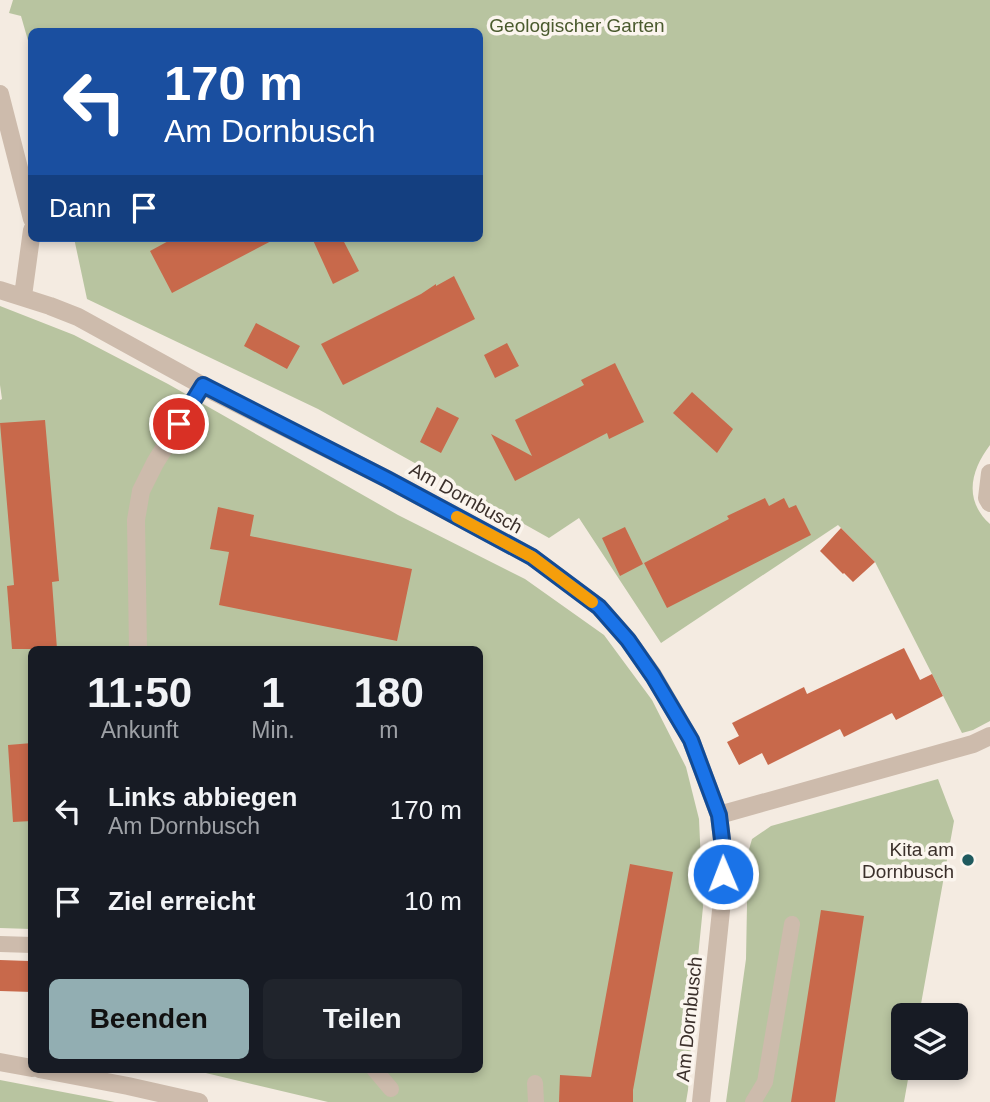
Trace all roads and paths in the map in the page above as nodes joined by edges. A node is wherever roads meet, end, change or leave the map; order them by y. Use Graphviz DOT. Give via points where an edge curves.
graph roads {
  1 [pos="0,94"];
  2 [pos="28,203"];
  3 [pos="30,242"];
  4 [pos="0,290"];
  5 [pos="23,296"];
  6 [pos="203,385"];
  7 [pos="990,473"];
  8 [pos="990,503"];
  9 [pos="138,646"];
  10 [pos="990,736"];
  11 [pos="719,815"];
  12 [pos="792,924"];
  13 [pos="0,944"];
  14 [pos="28,945"];
  15 [pos="0,1062"];
  16 [pos="28,1067"];
  17 [pos="68,1073"];
  18 [pos="377,1073"];
  19 [pos="535,1083"];
  20 [pos="391,1089"];
  21 [pos="199,1102"];
  22 [pos="536,1102"];
  23 [pos="701,1102"];
  24 [pos="753,1102"];
  1 -- 2 [label="street"];
  3 -- 5 [label="street"];
  4 -- 5 [label="street, Am Dornbusch"];
  5 -- 6 [label="street, Am Dornbusch" via="78,317"];
  6 -- 9 [label="street" via="141,491 136,520"];
  6 -- 11 [label="street, Am Dornbusch" via="532,557 599,607 653,676 691,740"];
  7 -- 8 [label="street"];
  10 -- 11 [label="street"];
  11 -- 23 [label="street, Am Dornbusch" via="722,901"];
  12 -- 24 [label="lane" via="765,1082"];
  13 -- 14 [label="lane"];
  15 -- 16 [label="street"];
  17 -- 21 [label="street"];
  18 -- 20 [label="lane"];
  19 -- 22 [label="lane"];
}
